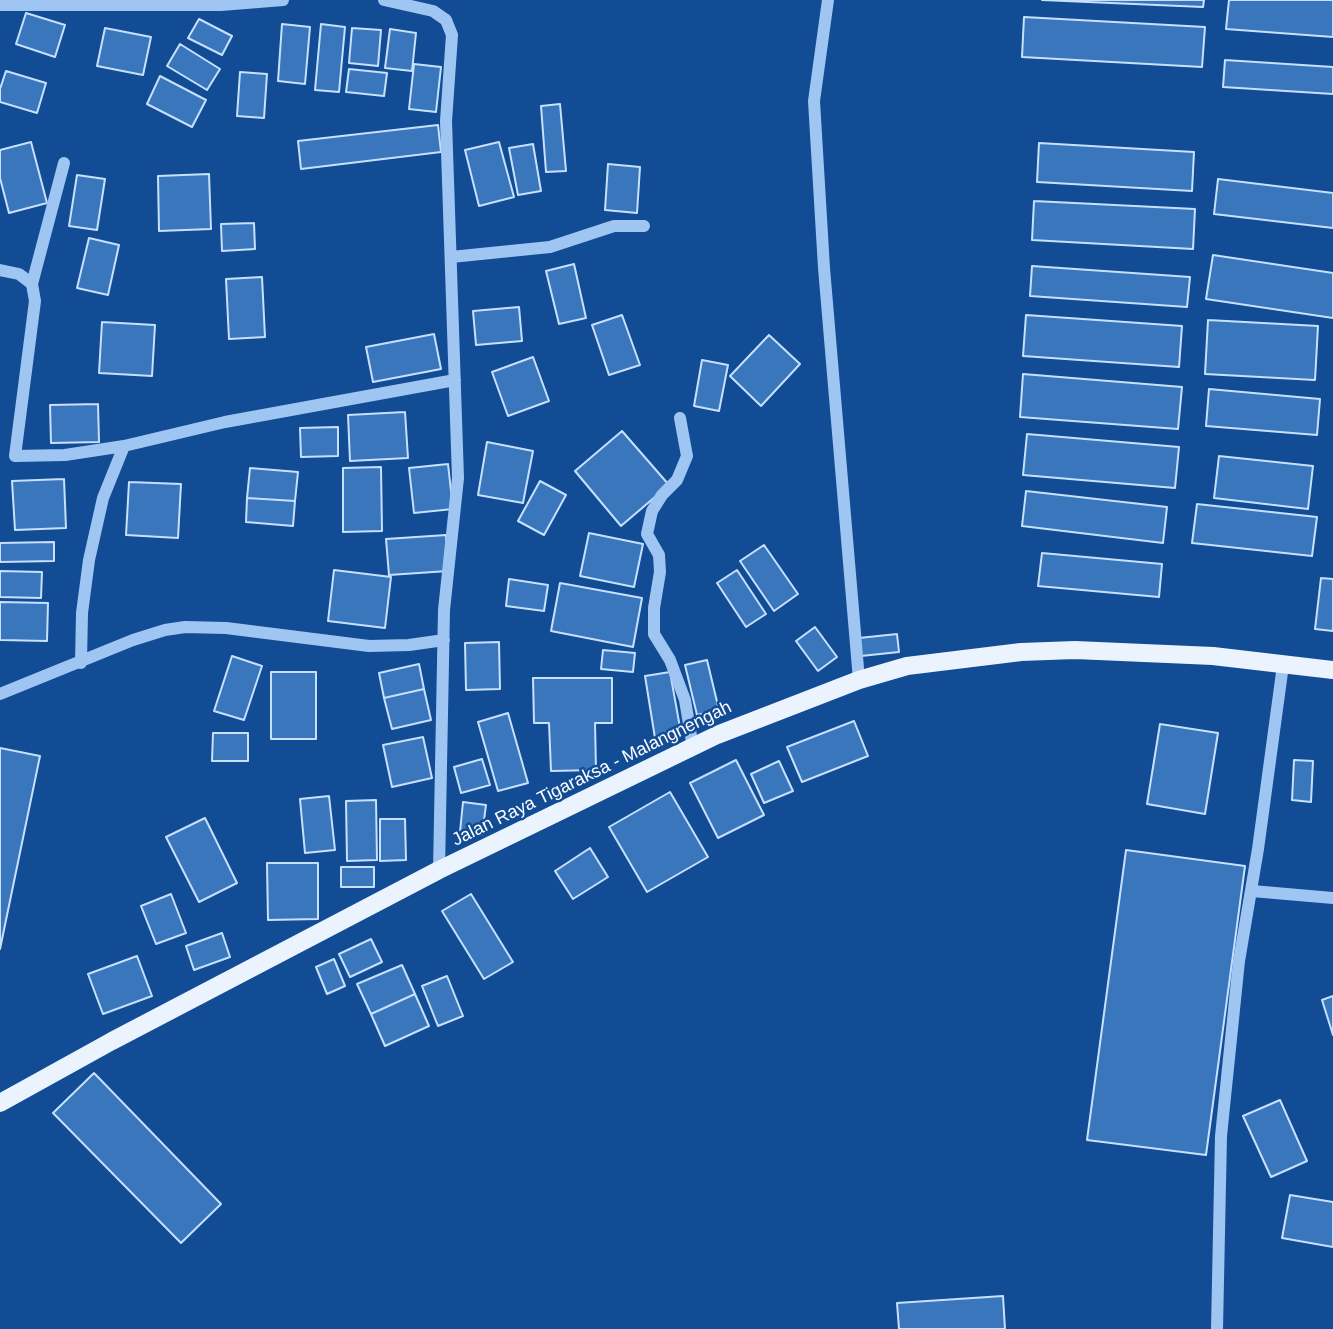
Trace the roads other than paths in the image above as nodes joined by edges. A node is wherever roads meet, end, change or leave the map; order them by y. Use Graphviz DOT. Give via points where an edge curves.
graph roads {
  1 [pos="283,0"];
  2 [pos="384,0"];
  3 [pos="828,0"];
  4 [pos="221,3"];
  5 [pos="0,5"];
  6 [pos="64,163"];
  7 [pos="644,226"];
  8 [pos="450,257"];
  9 [pos="0,270"];
  10 [pos="32,284"];
  11 [pos="455,380"];
  12 [pos="680,418"];
  13 [pos="124,446"];
  14 [pos="444,640"];
  15 [pos="81,663"];
  16 [pos="1283,665"];
  17 [pos="1333,670"];
  18 [pos="859,680"];
  19 [pos="0,694"];
  20 [pos="693,748"];
  21 [pos="439,870"];
  22 [pos="1252,891"];
  23 [pos="1333,898"];
  24 [pos="0,1103"];
  25 [pos="1217,1329"];
  1 -- 4 [label="street"];
  2 -- 8 [label="street" via="433,11 450,27 446,121"];
  3 -- 18 [label="street" via="814,101"];
  4 -- 5 [label="street"];
  6 -- 10 [label="street"];
  7 -- 8 [label="street" via="614,226 550,247"];
  8 -- 11 [label="street"];
  9 -- 10 [label="street" via="19,274"];
  10 -- 13 [label="street" via="35,301 15,456 65,455"];
  11 -- 13 [label="street" via="225,422"];
  11 -- 14 [label="street" via="458,478"];
  12 -- 20 [label="street" via="687,456 677,480 652,511 647,534 659,555 654,634 685,700"];
  13 -- 15 [label="street" via="103,498 89,560"];
  14 -- 15 [label="street" via="369,646 186,627 133,640"];
  14 -- 21 [label="street"];
  15 -- 19 [label="street"];
  16 -- 17 [label="main road, Jalan Raya Tigaraksa - Malangnengah"];
  16 -- 18 [label="main road, Jalan Raya Tigaraksa - Malangnengah" via="1213,656 1075,650 907,666"];
  16 -- 22 [label="street"];
  18 -- 20 [label="main road, Jalan Raya Tigaraksa - Malangnengah" via="717,734"];
  20 -- 21 [label="main road, Jalan Raya Tigaraksa - Malangnengah"];
  21 -- 24 [label="main road, Jalan Raya Tigaraksa - Malangnengah"];
  22 -- 23 [label="street"];
  22 -- 25 [label="street" via="1239,961 1221,1136"];
}
